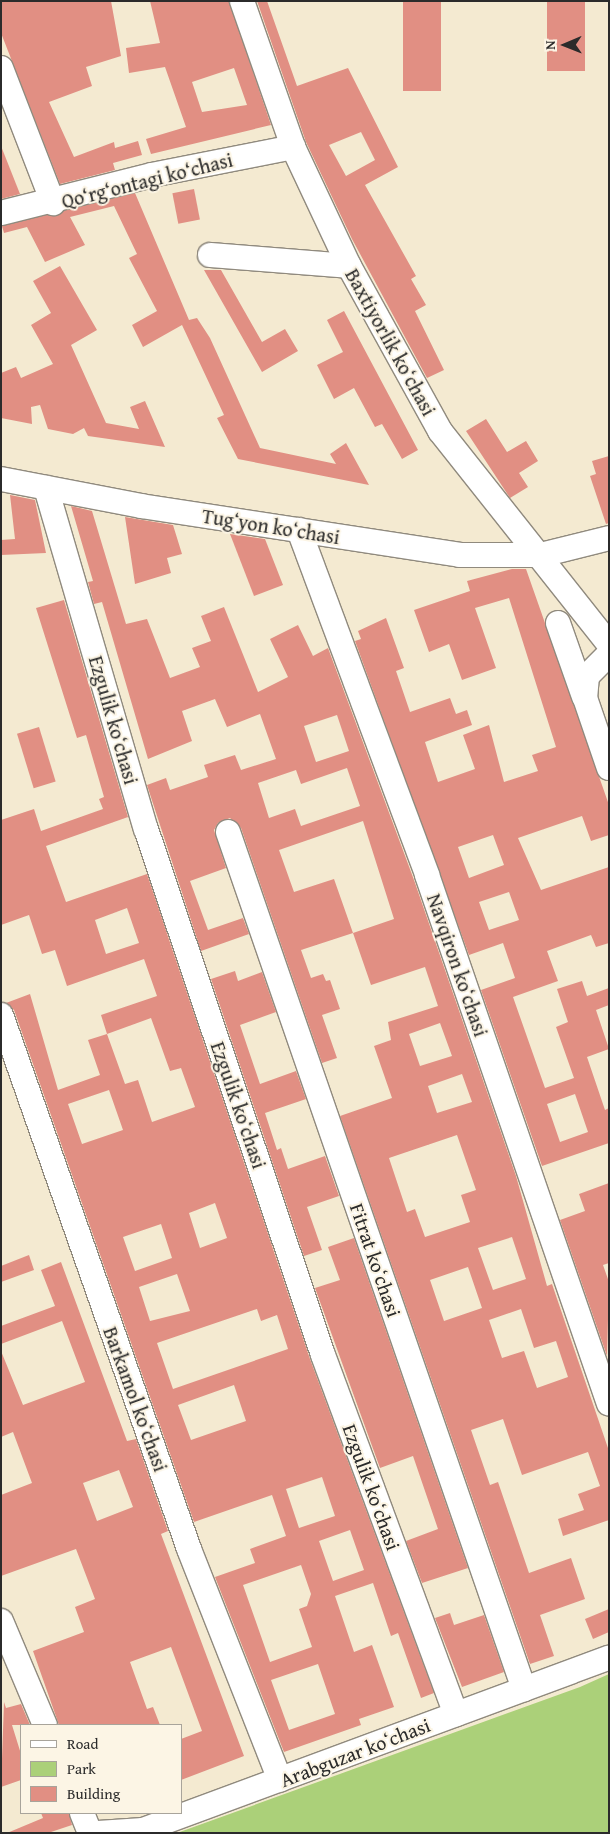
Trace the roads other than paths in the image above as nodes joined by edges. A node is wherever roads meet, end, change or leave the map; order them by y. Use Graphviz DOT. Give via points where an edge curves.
graph roads {
  1 [pos="242,1"];
  2 [pos="1,68"];
  3 [pos="293,147"];
  4 [pos="53,203"];
  5 [pos="1,213"];
  6 [pos="210,255"];
  7 [pos="349,266"];
  8 [pos="1,479"];
  9 [pos="46,488"];
  10 [pos="299,530"];
  11 [pos="609,538"];
  12 [pos="542,555"];
  13 [pos="558,622"];
  14 [pos="609,644"];
  15 [pos="609,654"];
  16 [pos="585,698"];
  17 [pos="609,768"];
  18 [pos="228,832"];
  19 [pos="1,1015"];
  20 [pos="609,1404"];
  21 [pos="1,1620"];
  22 [pos="609,1658"];
  23 [pos="524,1689"];
  24 [pos="456,1714"];
  25 [pos="45,1724"];
  26 [pos="280,1780"];
  27 [pos="82,1814"];
  28 [pos="143,1831"];
  29 [pos="90,1833"];
  30 [pos="98,1833"];
  1 -- 3 [label="street, Baxtiyorlik koʻchasi"];
  2 -- 4 [label="street"];
  3 -- 4 [label="street, Qo‘rg‘ontagi ko‘chasi" via="152,174"];
  3 -- 7 [label="street, Baxtiyorlik koʻchasi"];
  4 -- 5 [label="street, Qo‘rg‘ontagi ko‘chasi"];
  6 -- 7 [label="street"];
  7 -- 12 [label="street, Baxtiyorlik koʻchasi" via="440,431"];
  8 -- 9 [label="street, Tugʻyon koʻchasi"];
  9 -- 10 [label="street, Tugʻyon koʻchasi"];
  9 -- 24 [label="street, Ezgulik koʻchasi" via="146,829 323,1355"];
  10 -- 12 [label="street, Tugʻyon koʻchasi" via="460,555"];
  10 -- 20 [label="street, Navqiron koʻchasi" via="427,875"];
  11 -- 12 [label="street, Tugʻyon koʻchasi"];
  12 -- 14 [label="street, Baxtiyorlik koʻchasi"];
  13 -- 16 [label="street"];
  15 -- 16 [label="street" via="587,676"];
  16 -- 17 [label="street"];
  18 -- 23 [label="street, Fitrat koʻchasi"];
  19 -- 26 [label="street, Barkamol koʻchasi" via="189,1549"];
  21 -- 25 [label="street"];
  22 -- 23 [label="street, Arabguzar koʻchasi"];
  23 -- 24 [label="street, Arabguzar koʻchasi"];
  24 -- 26 [label="street, Arabguzar koʻchasi"];
  26 -- 28 [label="street, Arabguzar koʻchasi"];
  27 -- 29 [label="street"];
  28 -- 30 [label="street, Arabguzar koʻchasi"];
}
